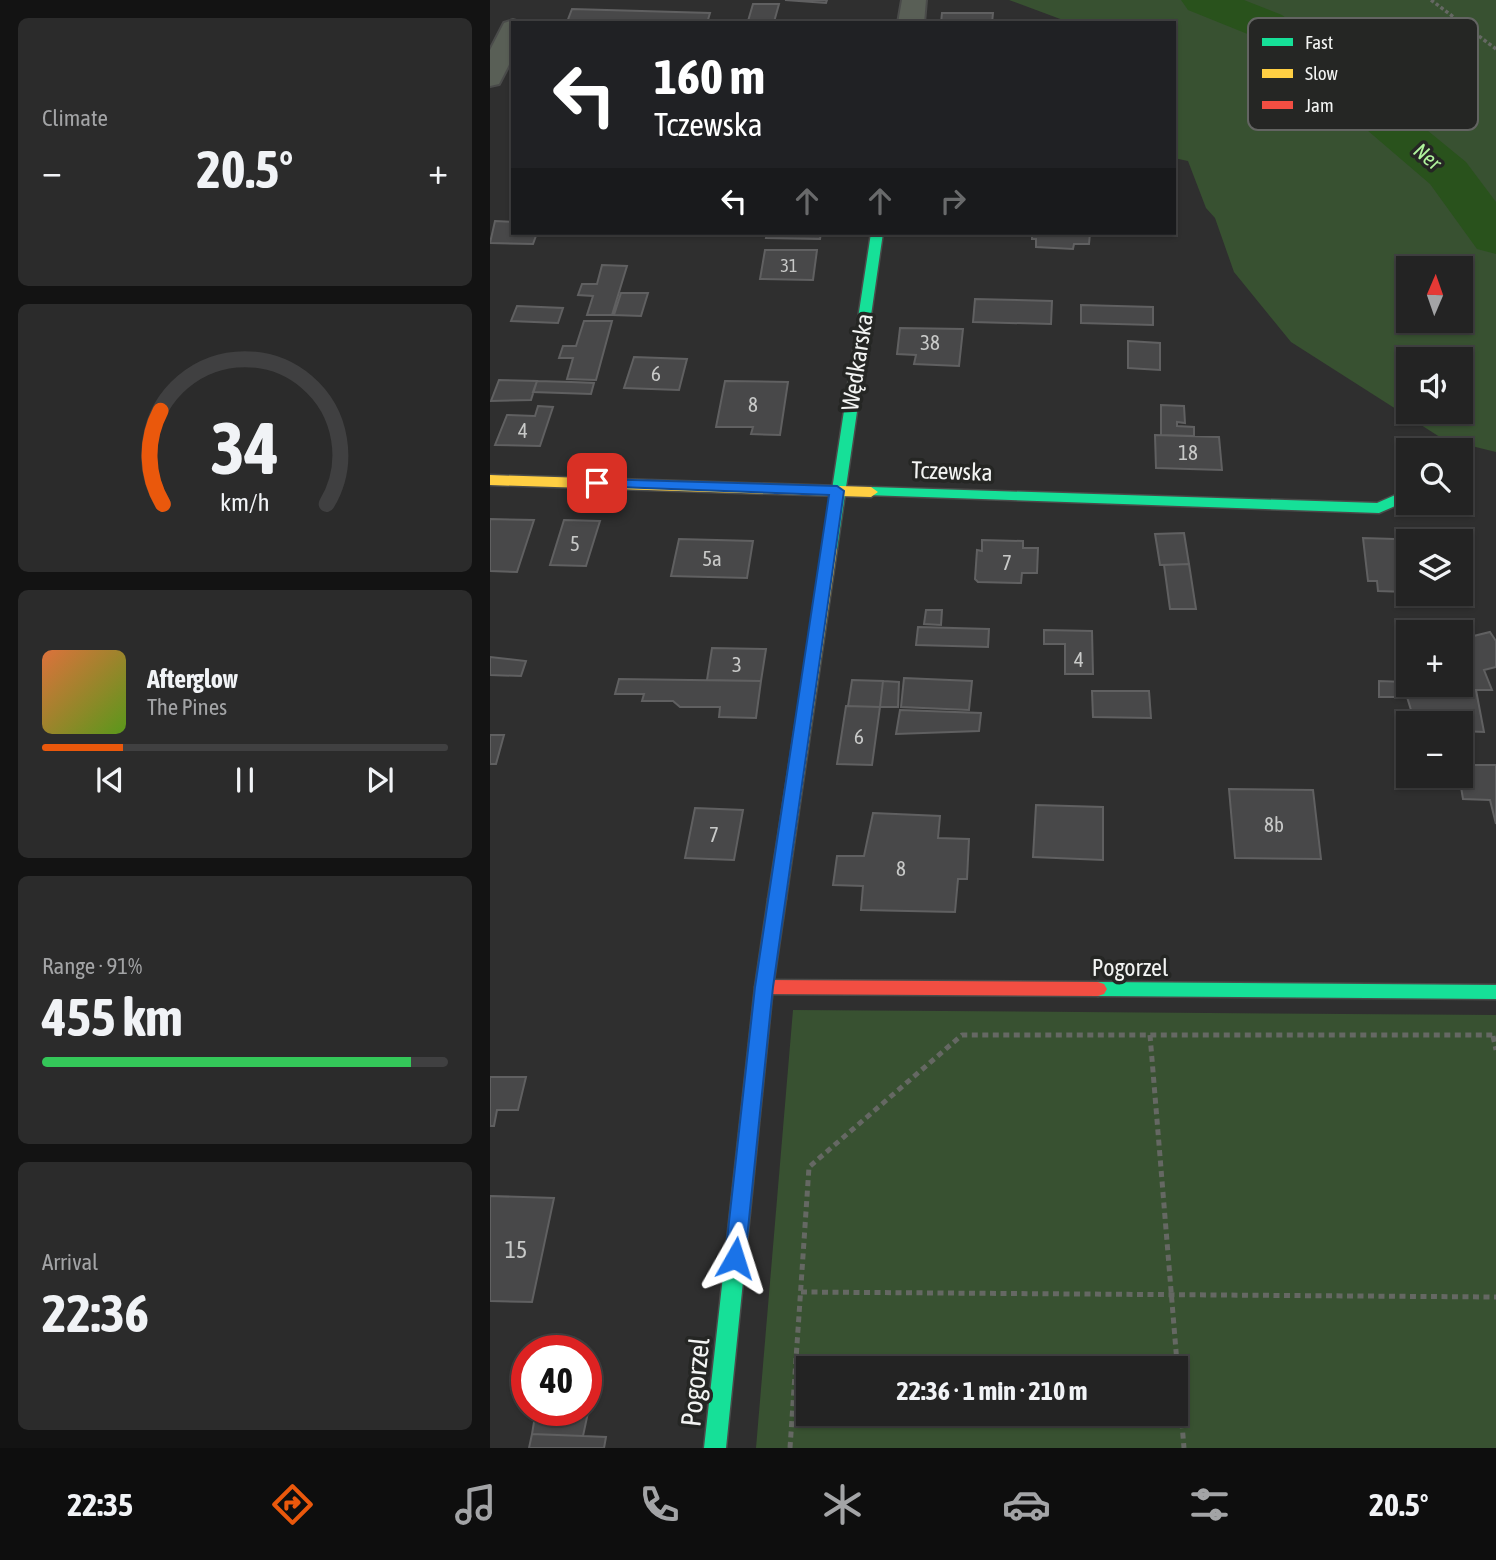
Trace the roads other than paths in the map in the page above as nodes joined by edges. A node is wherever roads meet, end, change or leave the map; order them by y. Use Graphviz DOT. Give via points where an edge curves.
graph roads {
  1 [pos="914,0"];
  2 [pos="911,21"];
  3 [pos="511,32"];
  4 [pos="490,78"];
  5 [pos="877,235"];
  6 [pos="490,480"];
  7 [pos="837,491"];
  8 [pos="1396,500"];
  9 [pos="764,987"];
  10 [pos="1496,992"];
  11 [pos="715,1448"];
  1 -- 2 [label="street"];
  3 -- 4 [label="street"];
  5 -- 7 [label="street, Wędkarska"];
  6 -- 7 [label="street, Tczewska"];
  7 -- 8 [label="street, Tczewska" via="1379,508"];
  7 -- 9 [label="street, Pogorzel"];
  9 -- 10 [label="street, Pogorzel"];
  9 -- 11 [label="street, Pogorzel"];
}
